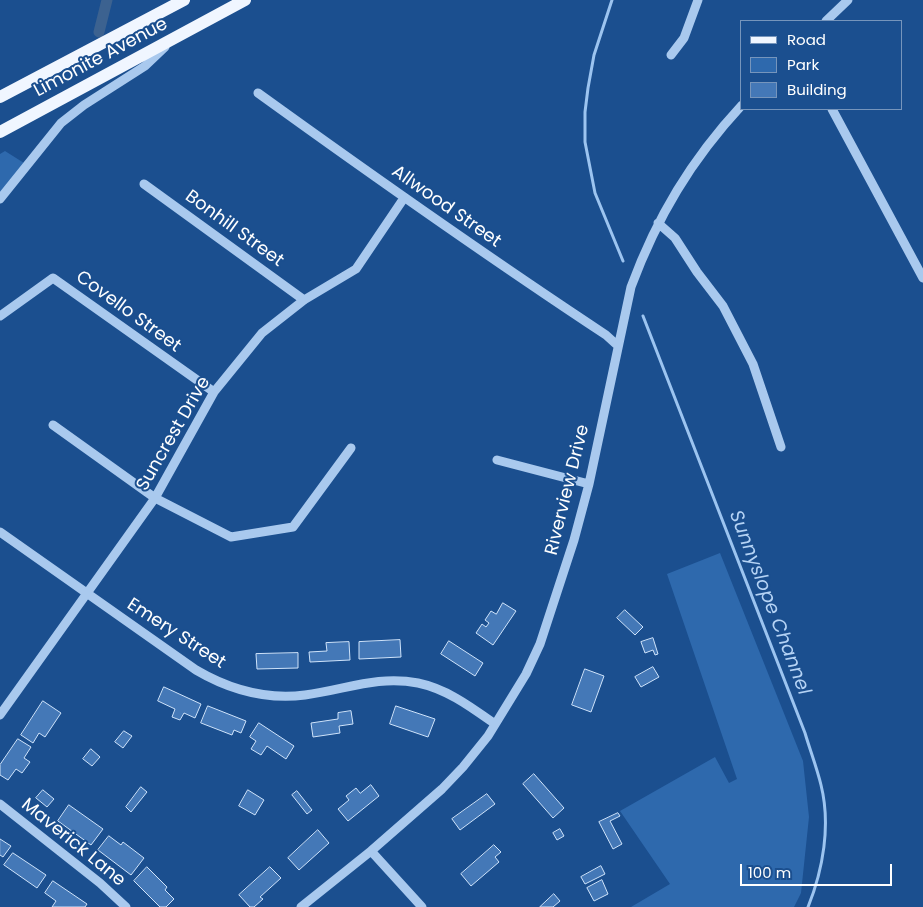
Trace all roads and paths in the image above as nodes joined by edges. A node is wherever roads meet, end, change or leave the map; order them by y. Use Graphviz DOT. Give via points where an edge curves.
graph roads {
  1 [pos="184,0"];
  2 [pos="245,0"];
  3 [pos="698,0"];
  4 [pos="848,0"];
  5 [pos="827,20"];
  6 [pos="175,38"];
  7 [pos="672,55"];
  8 [pos="258,93"];
  9 [pos="0,98"];
  10 [pos="740,107"];
  11 [pos="833,110"];
  12 [pos="0,132"];
  13 [pos="144,184"];
  14 [pos="404,198"];
  15 [pos="0,199"];
  16 [pos="658,223"];
  17 [pos="923,278"];
  18 [pos="304,300"];
  19 [pos="0,316"];
  20 [pos="617,345"];
  21 [pos="214,392"];
  22 [pos="53,426"];
  23 [pos="781,447"];
  24 [pos="351,448"];
  25 [pos="497,460"];
  26 [pos="589,484"];
  27 [pos="156,498"];
  28 [pos="0,532"];
  29 [pos="87,594"];
  30 [pos="0,715"];
  31 [pos="495,724"];
  32 [pos="0,804"];
  33 [pos="371,851"];
  34 [pos="126,907"];
  35 [pos="301,907"];
  36 [pos="422,907"];
  1 -- 9 [label="main road, Limonite Avenue"];
  2 -- 6 [label="main road, Limonite Avenue"];
  3 -- 7 [label="street" via="684,38"];
  4 -- 5 [label="street"];
  6 -- 12 [label="main road, Limonite Avenue"];
  6 -- 15 [label="street" via="145,66 84,105 61,124"];
  8 -- 14 [label="street, Allwood Street"];
  10 -- 16 [label="street, Riverview Drive" via="710,141"];
  11 -- 17 [label="street"];
  13 -- 18 [label="street, Bonhill Street"];
  14 -- 18 [label="street, Suncrest Drive" via="356,269"];
  14 -- 20 [label="street, Allwood Street"];
  16 -- 20 [label="street, Riverview Drive" via="631,287"];
  16 -- 23 [label="street" via="675,238 723,306 753,364"];
  18 -- 21 [label="street, Suncrest Drive" via="262,333"];
  19 -- 21 [label="street, Covello Street" via="53,278"];
  20 -- 26 [label="street, Riverview Drive"];
  21 -- 27 [label="street, Suncrest Drive"];
  22 -- 27 [label="street"];
  24 -- 27 [label="street" via="293,527 231,537"];
  25 -- 26 [label="street"];
  26 -- 31 [label="street, Riverview Drive" via="540,644 526,674"];
  27 -- 29 [label="street, Suncrest Drive"];
  28 -- 29 [label="street, Emery Street"];
  29 -- 30 [label="street, Suncrest Drive"];
  29 -- 31 [label="street, Emery Street" via="196,670 234,689 255,694 306,695 363,682 401,681 440,690"];
  31 -- 33 [label="street, Riverview Drive" via="447,784"];
  32 -- 34 [label="street, Maverick Lane"];
  33 -- 35 [label="street, Riverview Drive"];
  33 -- 36 [label="street"];
}
